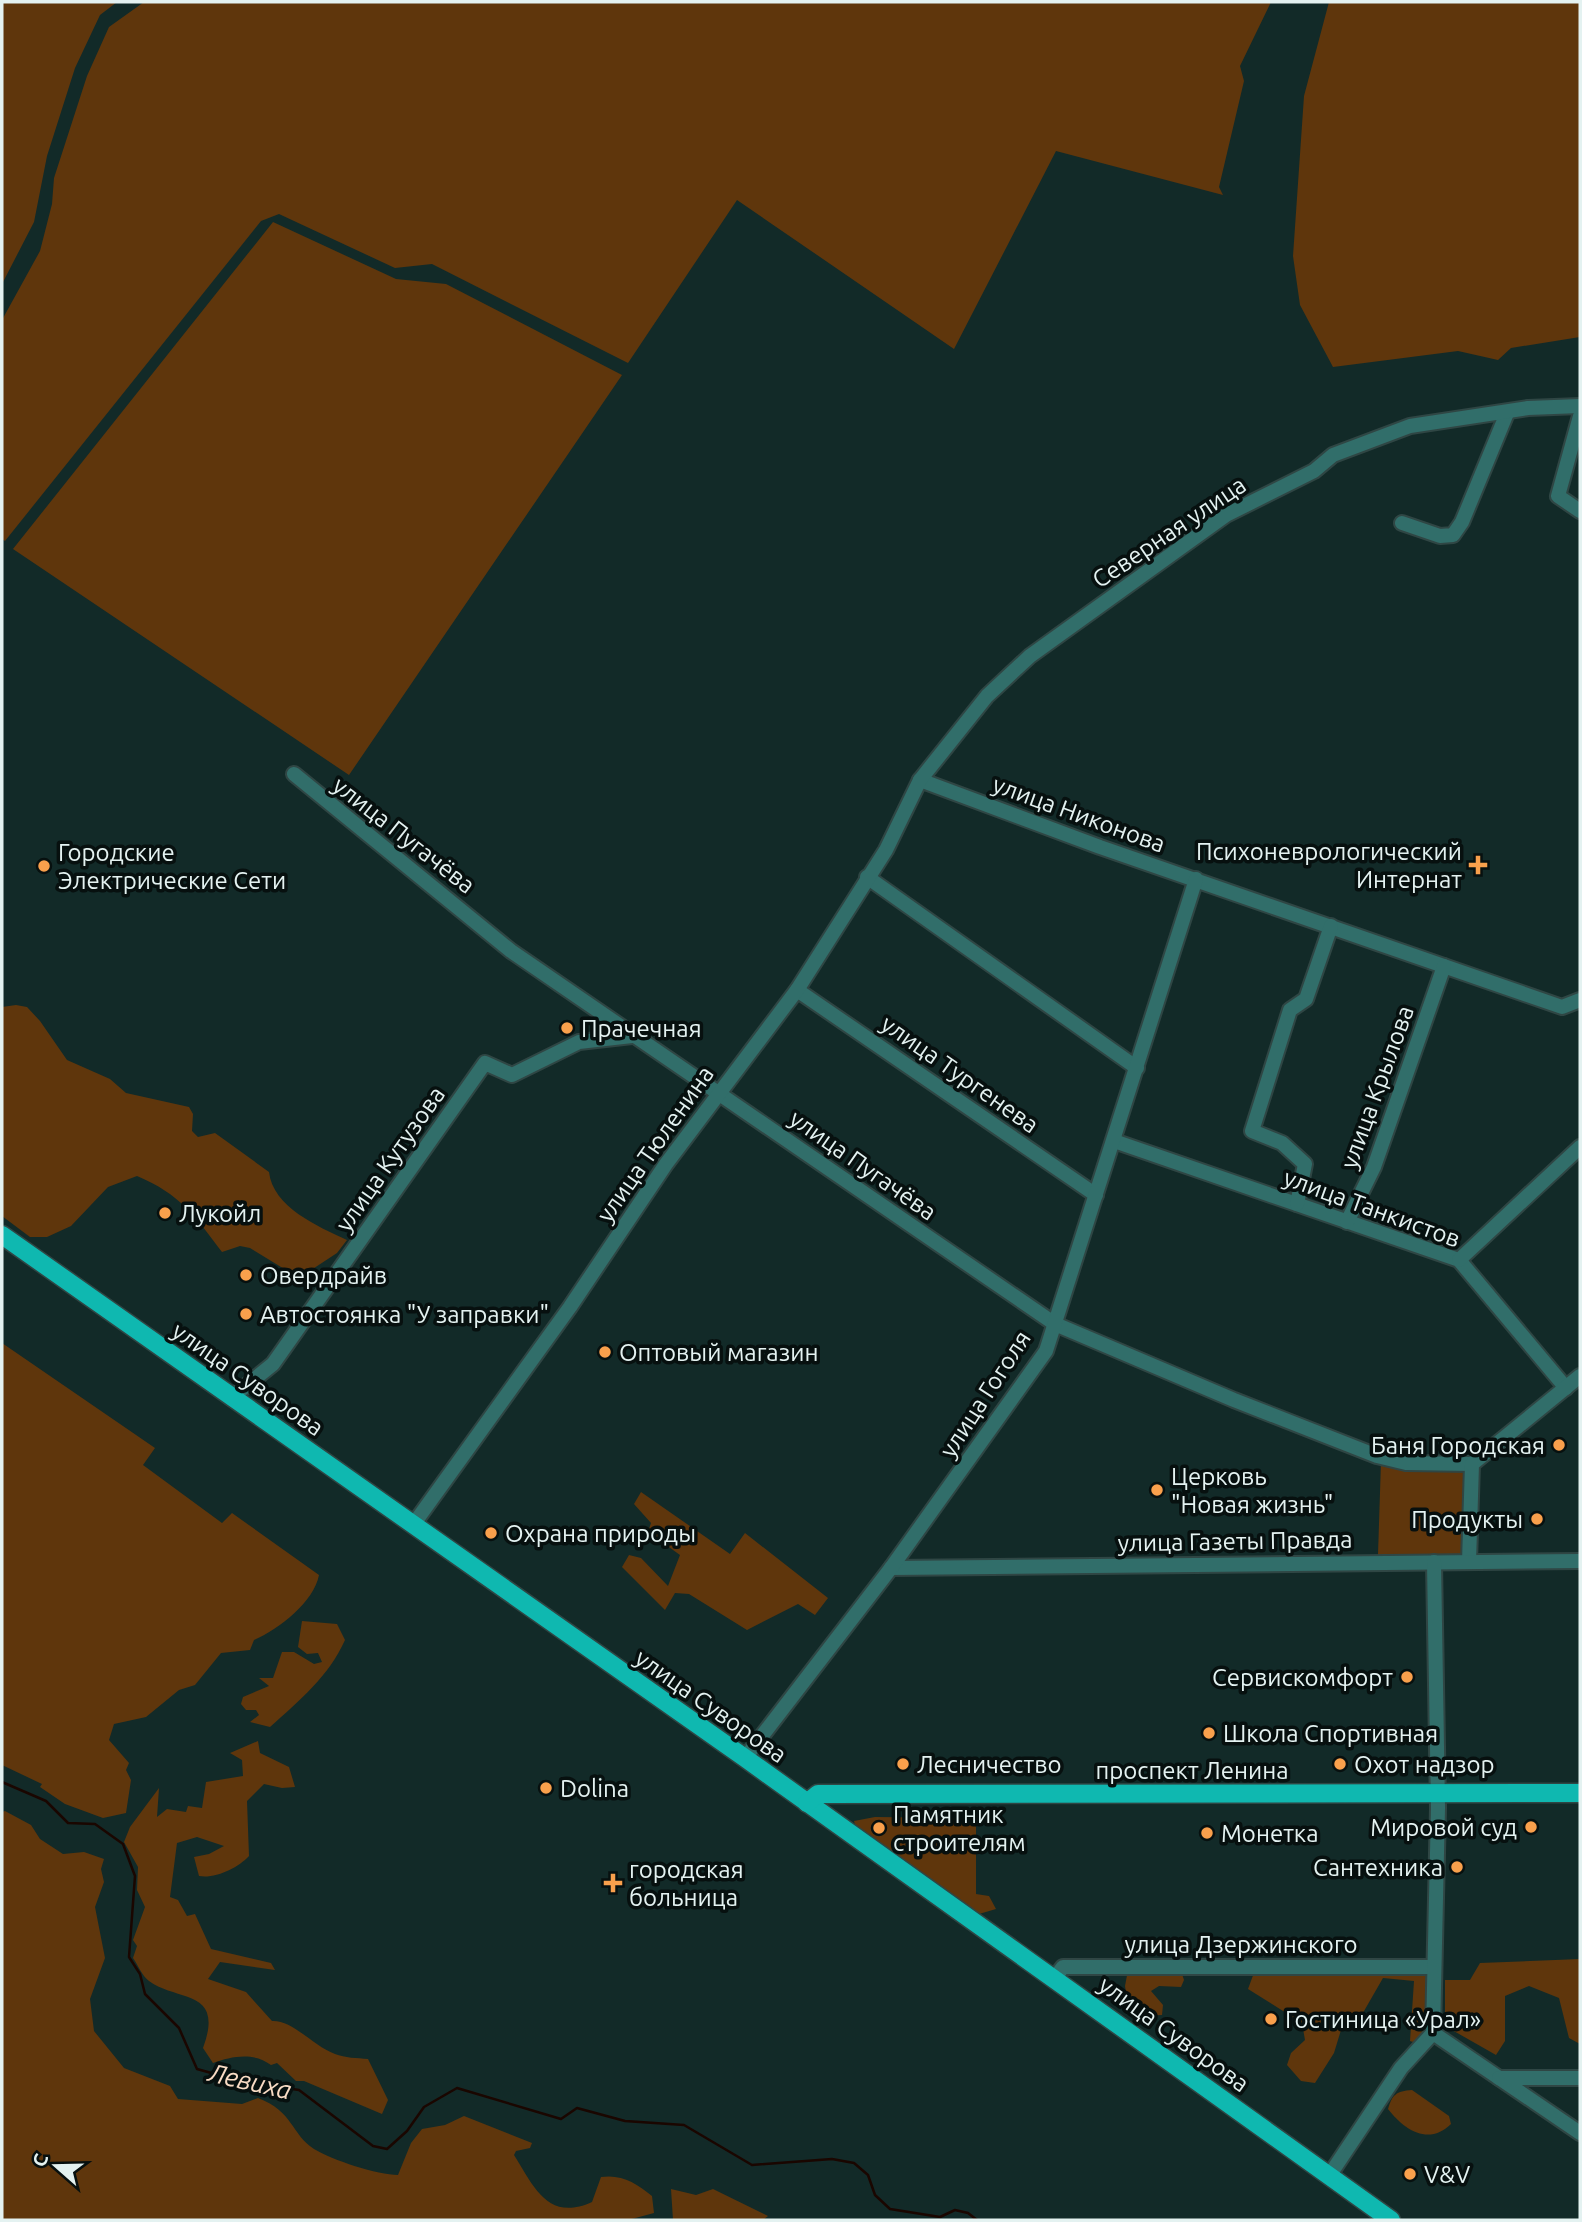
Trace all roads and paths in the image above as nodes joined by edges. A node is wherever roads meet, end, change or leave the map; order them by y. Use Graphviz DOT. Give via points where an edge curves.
graph roads {
  1 [pos="1580,406"];
  2 [pos="1507,414"];
  3 [pos="1580,416"];
  4 [pos="1580,511"];
  5 [pos="1402,523"];
  6 [pos="293,774"];
  7 [pos="920,780"];
  8 [pos="867,877"];
  9 [pos="1196,879"];
  10 [pos="1331,926"];
  11 [pos="1444,966"];
  12 [pos="797,990"];
  13 [pos="1580,1000"];
  14 [pos="632,1036"];
  15 [pos="1137,1068"];
  16 [pos="718,1092"];
  17 [pos="1114,1141"];
  18 [pos="1580,1147"];
  19 [pos="1096,1195"];
  20 [pos="1297,1204"];
  21 [pos="1347,1222"];
  22 [pos="2,1235"];
  23 [pos="1459,1260"];
  24 [pos="1055,1324"];
  25 [pos="1580,1376"];
  26 [pos="1566,1388"];
  27 [pos="231,1398"];
  28 [pos="1472,1464"];
  29 [pos="413,1525"];
  30 [pos="1580,1561"];
  31 [pos="1434,1562"];
  32 [pos="1469,1562"];
  33 [pos="891,1568"];
  34 [pos="745,1758"];
  35 [pos="1438,1793"];
  36 [pos="1580,1793"];
  37 [pos="807,1804"];
  38 [pos="1433,1967"];
  39 [pos="1054,1979"];
  40 [pos="1433,2033"];
  41 [pos="1499,2078"];
  42 [pos="1580,2078"];
  43 [pos="1580,2133"];
  44 [pos="1329,2176"];
  45 [pos="1391,2220"];
  1 -- 2 [label="street, Северная улица" via="1528,408"];
  2 -- 5 [label="street" via="1453,535 1440,536"];
  2 -- 7 [label="street, Северная улица" via="1410,426 1333,455 1314,471 1226,515 1030,656 987,696"];
  3 -- 4 [label="street" via="1558,496"];
  6 -- 14 [label="street, улица Пугачёва" via="511,951"];
  7 -- 8 [label="street, улица Тюленина" via="886,850"];
  7 -- 9 [label="street, улица Никонова"];
  8 -- 12 [label="street, улица Тюленина"];
  8 -- 15 [label="street"];
  9 -- 10 [label="street, улица Никонова"];
  9 -- 15 [label="street, улица Гоголя"];
  10 -- 11 [label="street, улица Никонова"];
  10 -- 20 [label="street" via="1306,999 1290,1010 1252,1130 1282,1143 1305,1164"];
  11 -- 13 [label="street, улица Никонова" via="1562,1007"];
  11 -- 21 [label="street, улица Крылова" via="1374,1167"];
  12 -- 16 [label="street, улица Тюленина"];
  12 -- 19 [label="street, улица Тургенева"];
  14 -- 16 [label="street, улица Пугачёва"];
  14 -- 27 [label="street, улица Кутузова" via="579,1042 512,1075 485,1063 273,1364"];
  15 -- 17 [label="street, улица Гоголя"];
  16 -- 24 [label="street, улица Пугачёва"];
  16 -- 29 [label="street, улица Тюленина"];
  17 -- 19 [label="street, улица Гоголя"];
  17 -- 20 [label="street, улица Танкистов"];
  18 -- 23 [label="street"];
  19 -- 24 [label="street, улица Гоголя"];
  20 -- 21 [label="street, улица Танкистов"];
  21 -- 23 [label="street, улица Танкистов"];
  22 -- 27 [label="main road, улица Суворова"];
  23 -- 26 [label="street, улица Танкистов"];
  24 -- 28 [label="street, улица Пугачёва" via="1377,1456 1406,1463"];
  24 -- 33 [label="street, улица Гоголя" via="1046,1351"];
  25 -- 26 [label="street"];
  26 -- 28 [label="street"];
  27 -- 29 [label="main road, улица Суворова"];
  28 -- 32 [label="street"];
  29 -- 34 [label="main road, улица Суворова"];
  30 -- 32 [label="street, улица Газеты Правда"];
  31 -- 32 [label="street, улица Газеты Правда"];
  31 -- 33 [label="street, улица Газеты Правда"];
  31 -- 35 [label="street"];
  33 -- 34 [label="street, улица Гоголя"];
  34 -- 37 [label="main road, улица Суворова"];
  35 -- 36 [label="main road, проспект Ленина"];
  35 -- 37 [label="main road, проспект Ленина" via="818,1794"];
  35 -- 38 [label="street"];
  37 -- 39 [label="main road, улица Суворова"];
  38 -- 39 [label="street, улица Дзержинского" via="1063,1967"];
  38 -- 40 [label="street"];
  39 -- 44 [label="main road, улица Суворова"];
  40 -- 41 [label="street"];
  40 -- 44 [label="street" via="1401,2068"];
  41 -- 42 [label="street"];
  41 -- 43 [label="street"];
  44 -- 45 [label="main road, улица Суворова"];
}
